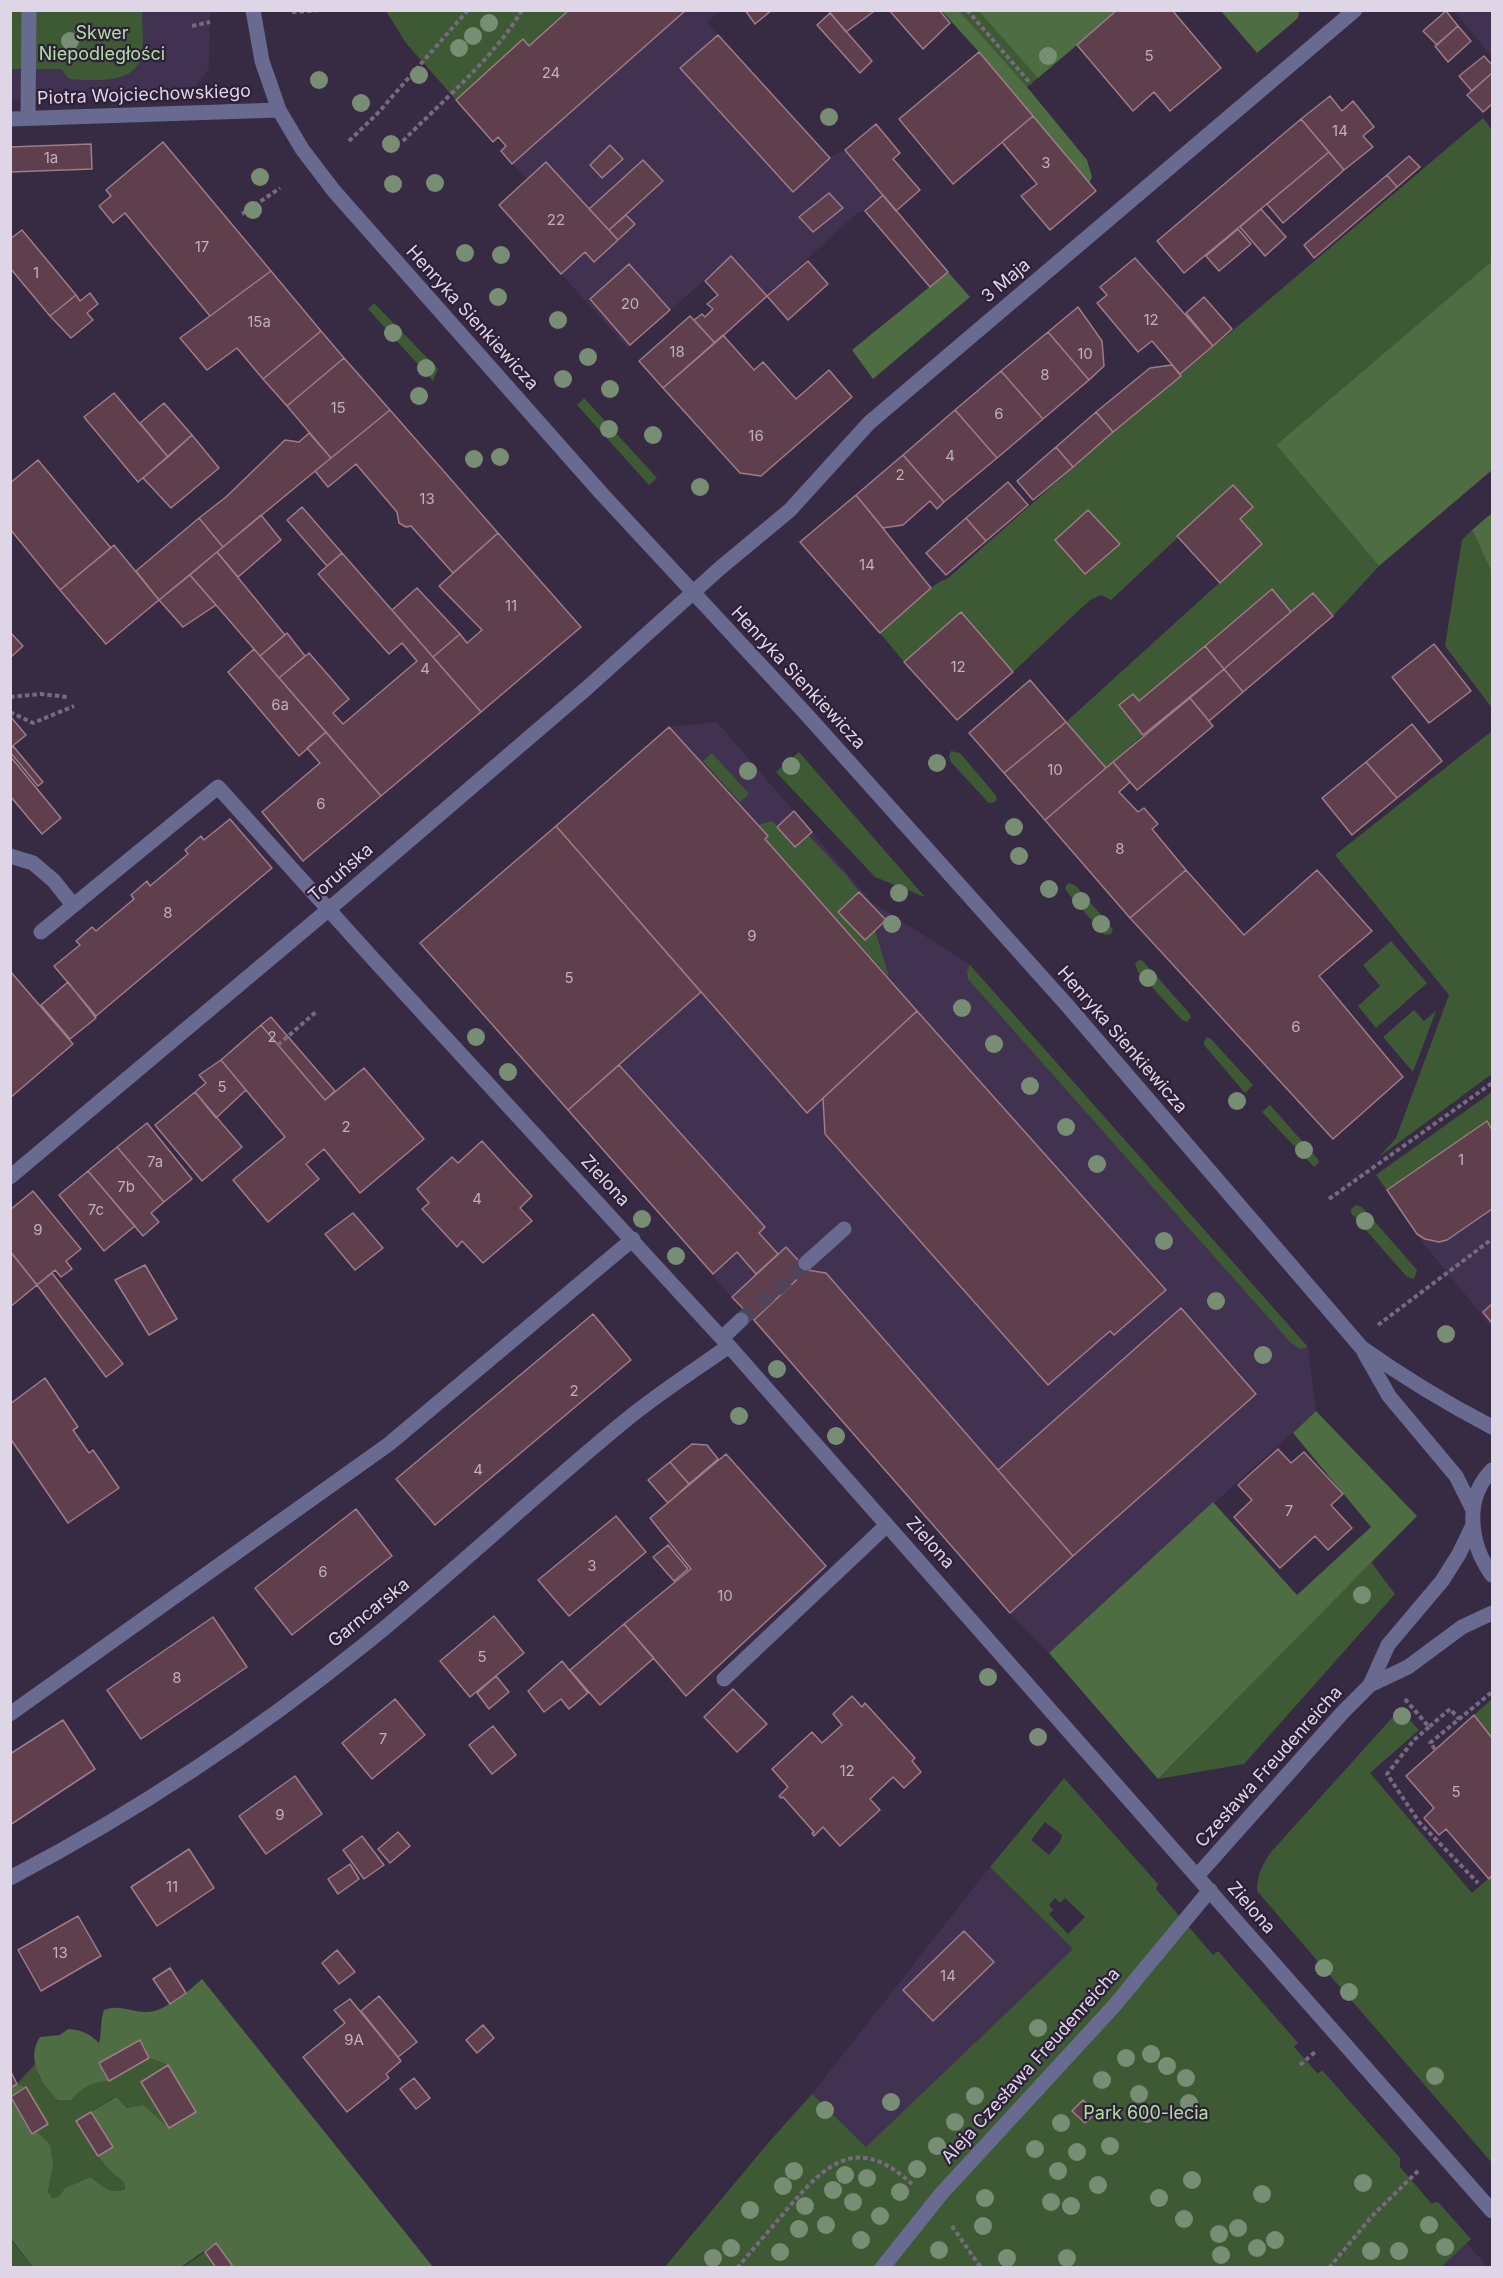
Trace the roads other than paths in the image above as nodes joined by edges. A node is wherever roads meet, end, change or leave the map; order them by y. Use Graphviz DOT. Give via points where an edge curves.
graph roads {
  1 [pos="29,10"];
  2 [pos="254,10"];
  3 [pos="1355,10"];
  4 [pos="279,110"];
  5 [pos="28,118"];
  6 [pos="10,119"];
  7 [pos="694,594"];
  8 [pos="10,856"];
  9 [pos="73,905"];
  10 [pos="328,910"];
  11 [pos="41,932"];
  12 [pos="10,1177"];
  13 [pos="844,1229"];
  14 [pos="633,1239"];
  15 [pos="806,1263"];
  16 [pos="741,1320"];
  17 [pos="726,1342"];
  18 [pos="1359,1344"];
  19 [pos="1492,1427"];
  20 [pos="1492,1470"];
  21 [pos="1473,1510"];
  22 [pos="887,1525"];
  23 [pos="1472,1527"];
  24 [pos="1492,1575"];
  25 [pos="1492,1613"];
  26 [pos="724,1679"];
  27 [pos="1370,1685"];
  28 [pos="10,1714"];
  29 [pos="1197,1876"];
  30 [pos="10,1878"];
  31 [pos="1210,1890"];
  32 [pos="1492,2211"];
  33 [pos="882,2268"];
  1 -- 5 [label="street"];
  2 -- 4 [label="street, Henryka Sienkiewicza" via="262,61"];
  3 -- 7 [label="street, 3 Maja" via="869,423 790,510"];
  4 -- 5 [label="street, Piotra Wojciechowskiego"];
  4 -- 7 [label="street, Henryka Sienkiewicza" via="334,191"];
  5 -- 6 [label="street, Piotra Wojciechowskiego"];
  7 -- 10 [label="street, Toruńska"];
  7 -- 18 [label="street, Henryka Sienkiewicza" via="1059,996"];
  8 -- 9 [label="street" via="33,863 54,880"];
  9 -- 10 [label="street, Zielona" via="218,787"];
  9 -- 11 [label="street"];
  10 -- 12 [label="street, Toruńska"];
  10 -- 14 [label="street, Zielona"];
  13 -- 15 [label="street"];
  14 -- 17 [label="street, Zielona"];
  14 -- 28 [label="street" via="389,1444"];
  16 -- 17 [label="street, Garncarska"];
  17 -- 22 [label="street, Zielona"];
  17 -- 30 [label="street, Garncarska" via="628,1418 364,1644 271,1714 155,1795"];
  18 -- 19 [label="street, Henryka Sienkiewicza" via="1413,1384"];
  18 -- 21 [label="street, Henryka Sienkiewicza" via="1389,1396 1456,1476"];
  20 -- 21 [label="street"];
  21 -- 23 [label="street"];
  22 -- 26 [label="street"];
  22 -- 29 [label="street, Zielona"];
  23 -- 24 [label="street" via="1475,1545"];
  23 -- 27 [label="street, Czesława Freudenreicha" via="1442,1581 1388,1645"];
  25 -- 27 [label="street, Czesława Freudenreicha" via="1462,1627 1408,1667"];
  27 -- 29 [label="street, Czesława Freudenreicha"];
  29 -- 31 [label="street, Zielona"];
  31 -- 32 [label="street, Zielona"];
  31 -- 33 [label="street, Aleja Czesława Freudenreicha" via="1114,2006 941,2194"];
}
